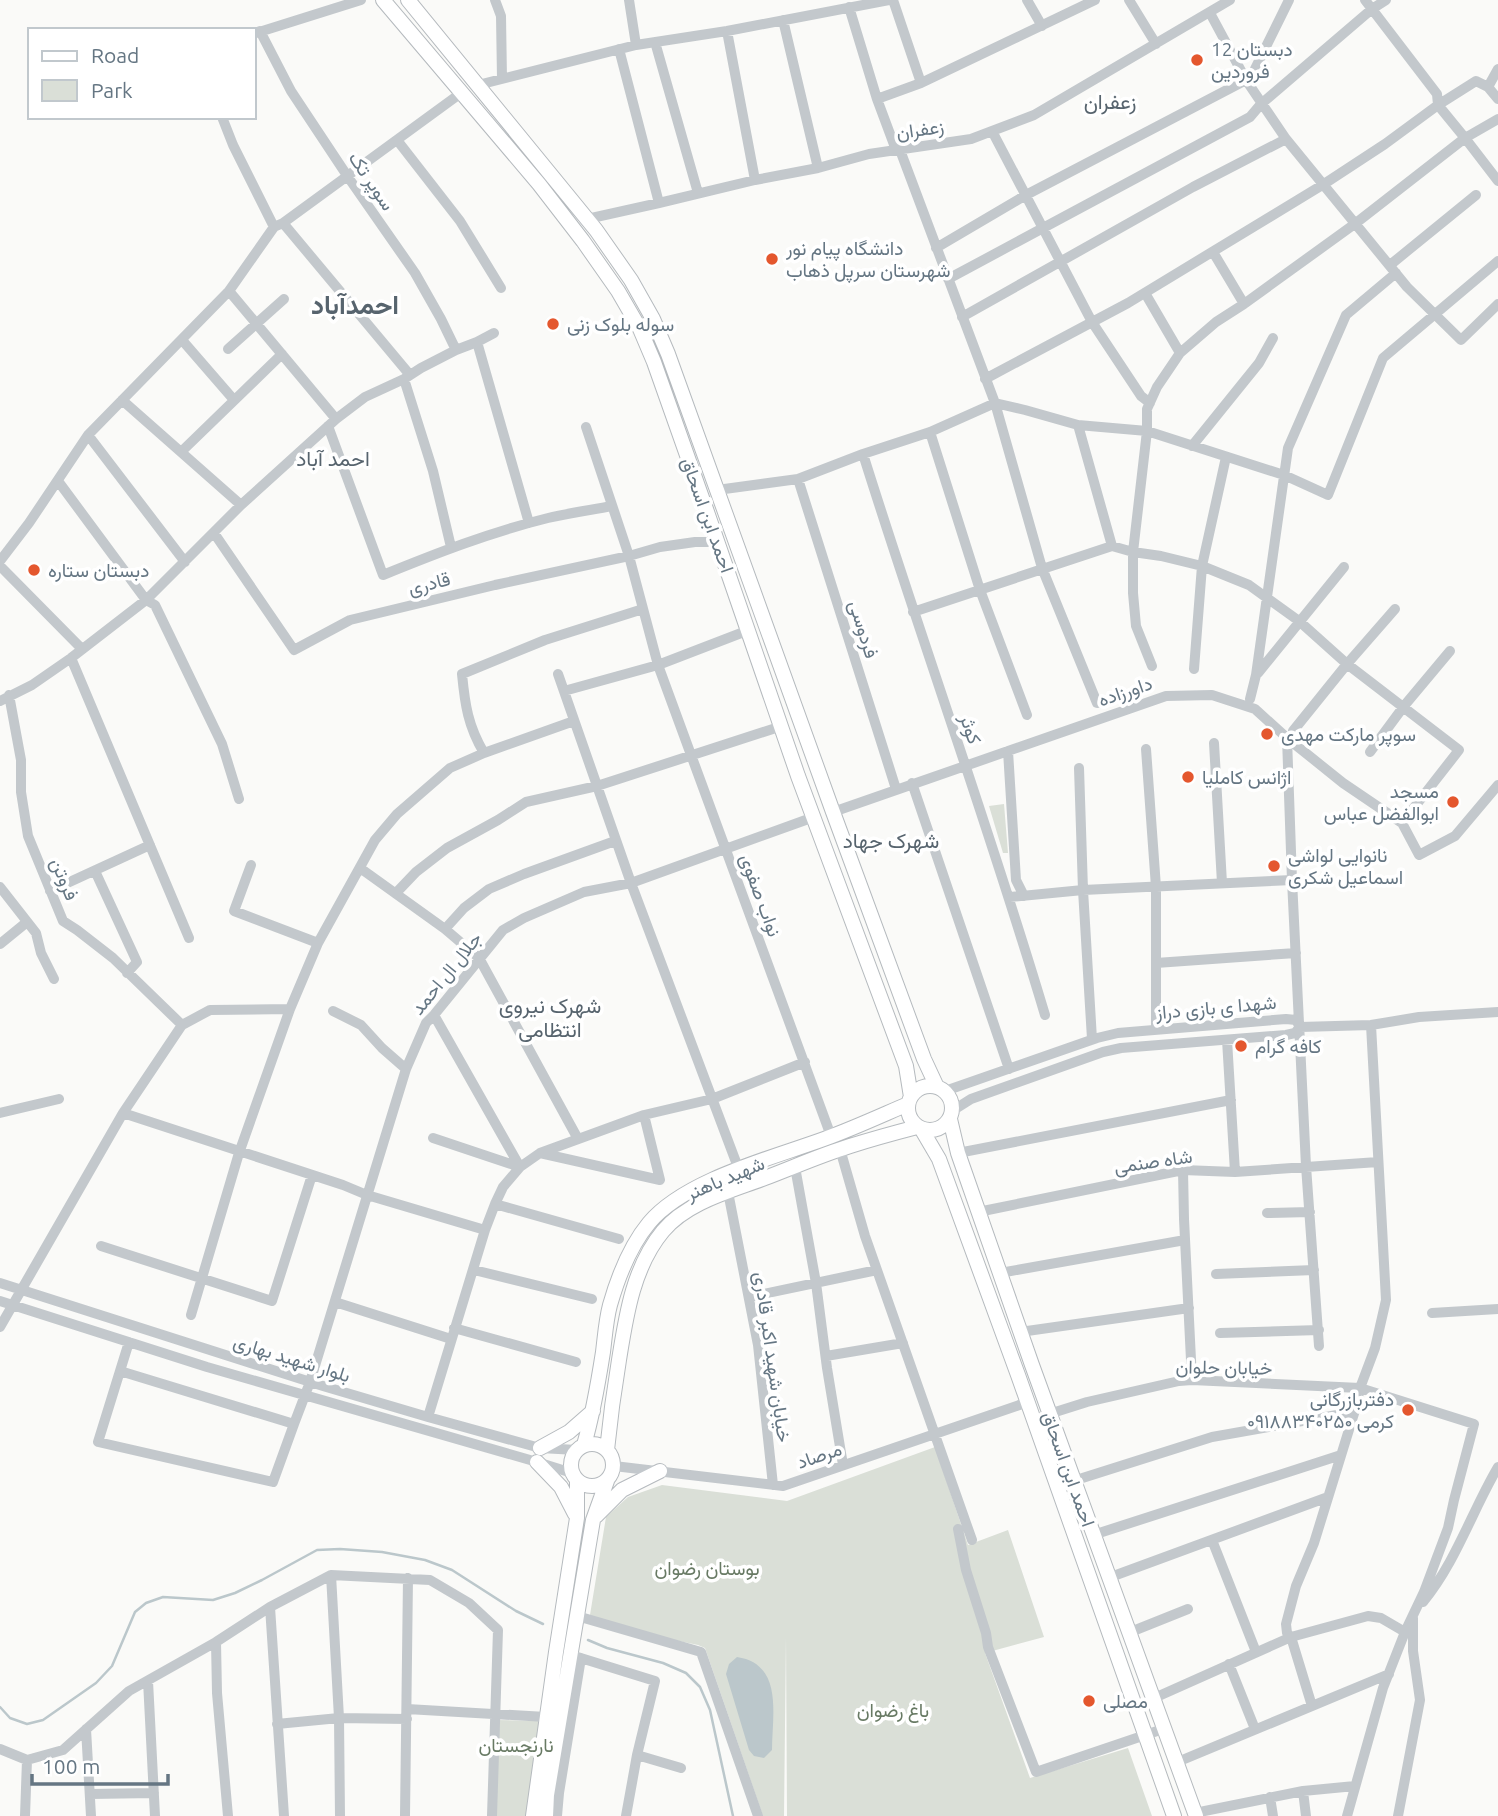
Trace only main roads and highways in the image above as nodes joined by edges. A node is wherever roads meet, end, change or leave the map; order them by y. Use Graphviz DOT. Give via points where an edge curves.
graph roads {
  1 [pos="383,0"];
  2 [pos="408,0"];
  3 [pos="719,497"];
  4 [pos="706,509"];
  5 [pos="734,538"];
  6 [pos="718,542"];
  7 [pos="941,1089"];
  8 [pos="909,1101"];
  9 [pos="951,1115"];
  10 [pos="919,1128"];
  11 [pos="743,1168"];
  12 [pos="720,1177"];
  13 [pos="751,1183"];
  14 [pos="727,1192"];
  15 [pos="594,1410"];
  16 [pos="581,1448"];
  17 [pos="607,1450"];
  18 [pos="660,1471"];
  19 [pos="575,1477"];
  20 [pos="607,1481"];
  21 [pos="577,1518"];
  22 [pos="593,1520"];
  23 [pos="1195,1815"];
  24 [pos="533,1816"];
  25 [pos="546,1816"];
  26 [pos="1174,1816"];
  1 -- 4 [label="main road, احمد ابن اسحاق" via="539,184 618,291 640,329"];
  2 -- 3 [label="main road, احمد ابن اسحاق" via="587,219 631,280 668,354"];
  3 -- 4 [label="main road" via="720,509"];
  3 -- 5 [label="main road, احمد ابن اسحاق"];
  4 -- 6 [label="main road, احمد ابن اسحاق"];
  5 -- 6 [label="main road" via="724,533"];
  5 -- 7 [label="main road, احمد ابن اسحاق" via="920,1048"];
  6 -- 8 [label="main road, احمد ابن اسحاق" via="906,1066"];
  7 -- 8 [label="main road" via="922,1087"];
  7 -- 9 [label="main road" via="949,1097"];
  8 -- 10 [label="main road" via="909,1117"];
  8 -- 11 [label="main road, شهید باهنر"];
  9 -- 10 [label="main road" via="941,1128"];
  9 -- 23 [label="main road, احمد ابن اسحاق" via="978,1212"];
  10 -- 13 [label="main road, شهید باهنر" via="840,1149"];
  10 -- 26 [label="main road, احمد ابن اسحاق" via="939,1159"];
  11 -- 12 [label="main road, شهید باهنر"];
  11 -- 13 [label="main road"];
  12 -- 14 [label="main road" via="727,1182"];
  12 -- 15 [label="main road, شهید باهنر" via="667,1206 635,1242 610,1306"];
  13 -- 14 [label="main road, شهید باهنر"];
  14 -- 17 [label="main road, شهید باهنر" via="678,1217 650,1249 626,1310"];
  15 -- 16 [label="main road, شهید باهنر"];
  15 -- 21 [label="main road" via="539,1455"];
  16 -- 17 [label="main road" via="597,1444"];
  16 -- 19 [label="main road" via="571,1461"];
  17 -- 20 [label="main road" via="614,1466"];
  18 -- 22 [label="main road" via="622,1490"];
  19 -- 20 [label="main road" via="595,1487"];
  19 -- 21 [label="main road"];
  20 -- 22 [label="main road"];
  21 -- 24 [label="main road"];
  22 -- 25 [label="main road" via="577,1616 576,1656"];
}
